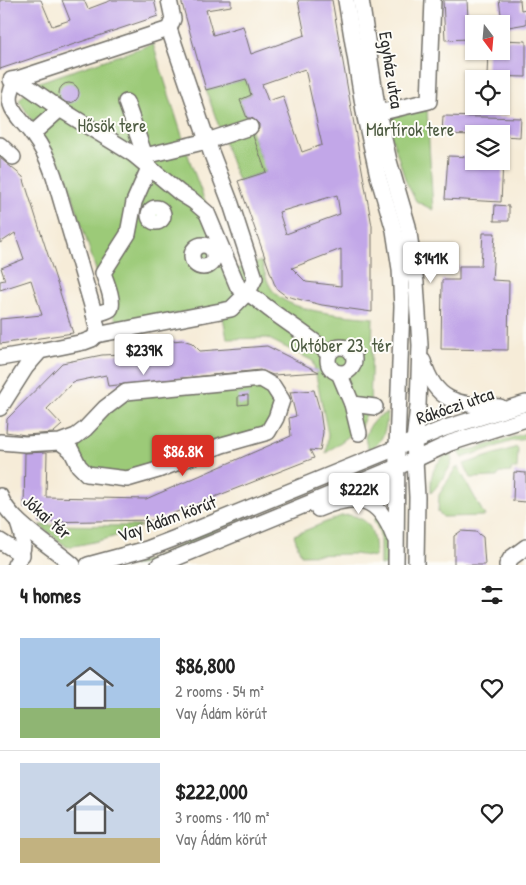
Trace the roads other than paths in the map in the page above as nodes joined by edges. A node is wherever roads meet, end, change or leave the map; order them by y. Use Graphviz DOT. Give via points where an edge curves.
graph roads {
  1 [pos="169,0"];
  2 [pos="346,0"];
  3 [pos="361,0"];
  4 [pos="433,0"];
  5 [pos="169,29"];
  6 [pos="7,79"];
  7 [pos="126,102"];
  8 [pos="60,109"];
  9 [pos="3,111"];
  10 [pos="378,113"];
  11 [pos="250,127"];
  12 [pos="32,134"];
  13 [pos="207,141"];
  14 [pos="0,146"];
  15 [pos="13,157"];
  16 [pos="142,159"];
  17 [pos="180,193"];
  18 [pos="134,202"];
  19 [pos="248,292"];
  20 [pos="94,314"];
  21 [pos="96,335"];
  22 [pos="420,345"];
  23 [pos="40,351"];
  24 [pos="330,354"];
  25 [pos="0,359"];
  26 [pos="339,373"];
  27 [pos="16,383"];
  28 [pos="526,403"];
  29 [pos="352,404"];
  30 [pos="375,407"];
  31 [pos="508,407"];
  32 [pos="0,408"];
  33 [pos="526,419"];
  34 [pos="500,427"];
  35 [pos="526,428"];
  36 [pos="359,433"];
  37 [pos="414,440"];
  38 [pos="0,442"];
  39 [pos="60,442"];
  40 [pos="397,447"];
  41 [pos="414,460"];
  42 [pos="397,467"];
  43 [pos="0,496"];
  44 [pos="17,520"];
  45 [pos="235,534"];
  46 [pos="0,541"];
  47 [pos="396,543"];
  48 [pos="526,547"];
  49 [pos="147,549"];
  50 [pos="18,560"];
  51 [pos="73,565"];
  52 [pos="88,565"];
  53 [pos="122,565"];
  54 [pos="159,565"];
  55 [pos="396,565"];
  56 [pos="416,565"];
  57 [pos="507,565"];
  1 -- 5 [label="street" via="173,18"];
  2 -- 40 [label="street, Egyház utca" via="365,117 394,230 400,268 402,306"];
  3 -- 10 [label="street, Egyház utca"];
  4 -- 10 [label="street" via="429,101"];
  5 -- 6 [label="street"];
  5 -- 13 [label="street"];
  6 -- 8 [label="street"];
  6 -- 9 [label="street" via="9,85 3,97"];
  7 -- 16 [label="street"];
  8 -- 12 [label="street"];
  8 -- 16 [label="street"];
  9 -- 12 [label="street"];
  10 -- 22 [label="street, Egyház utca" via="410,242"];
  11 -- 13 [label="street"];
  12 -- 20 [label="street" via="54,176"];
  13 -- 16 [label="street"];
  13 -- 19 [label="street" via="235,203 255,278"];
  14 -- 15 [label="street"];
  16 -- 17 [label="street"];
  16 -- 18 [label="street"];
  17 -- 18 [label="street" via="155,212"];
  17 -- 19 [label="street" via="207,214 217,251 238,287"];
  18 -- 20 [label="street" via="128,234 103,273 112,307"];
  19 -- 21 [label="street" via="231,309"];
  19 -- 24 [label="street"];
  20 -- 21 [label="street"];
  21 -- 23 [label="street" via="84,342"];
  22 -- 31 [label="street" via="429,379 443,396 464,404"];
  22 -- 37 [label="street, Egyház utca"];
  23 -- 25 [label="street"];
  23 -- 27 [label="street"];
  24 -- 26 [label="street" via="329,366"];
  24 -- 26 [label="street" via="340,347 348,349 354,356 348,372"];
  25 -- 27 [label="street" via="7,362"];
  26 -- 29 [label="street"];
  27 -- 32 [label="street"];
  28 -- 31 [label="street, Rákóczi utca"];
  29 -- 30 [label="street"];
  29 -- 36 [label="street"];
  31 -- 37 [label="street, Rákóczi utca"];
  33 -- 34 [label="street, Rákóczi utca"];
  34 -- 35 [label="street" via="516,431"];
  34 -- 41 [label="street, Rákóczi utca" via="450,443"];
  37 -- 40 [label="street, Rákóczi utca"];
  37 -- 41 [label="street, Egyház utca"];
  38 -- 39 [label="street"];
  39 -- 39 [label="street" via="71,450 79,466 88,474 127,479 268,432 282,400 273,386 261,380 126,392 76,436"];
  40 -- 42 [label="street, Egyház utca"];
  40 -- 49 [label="street, Vay Ádám körút"];
  41 -- 42 [label="street"];
  41 -- 56 [label="street, Egyház utca"];
  42 -- 45 [label="street"];
  42 -- 47 [label="street, Egyház utca"];
  43 -- 44 [label="street, Jókai tér"];
  44 -- 50 [label="street" via="24,546"];
  44 -- 51 [label="street, Jókai tér"];
  45 -- 47 [label="street" via="267,531 326,506 346,500 361,500 375,507 388,523"];
  45 -- 54 [label="street"];
  46 -- 50 [label="street"];
  47 -- 55 [label="street, Egyház utca"];
  48 -- 57 [label="street"];
  49 -- 52 [label="street, Vay Ádám körút"];
  49 -- 53 [label="street" via="135,561"];
}
